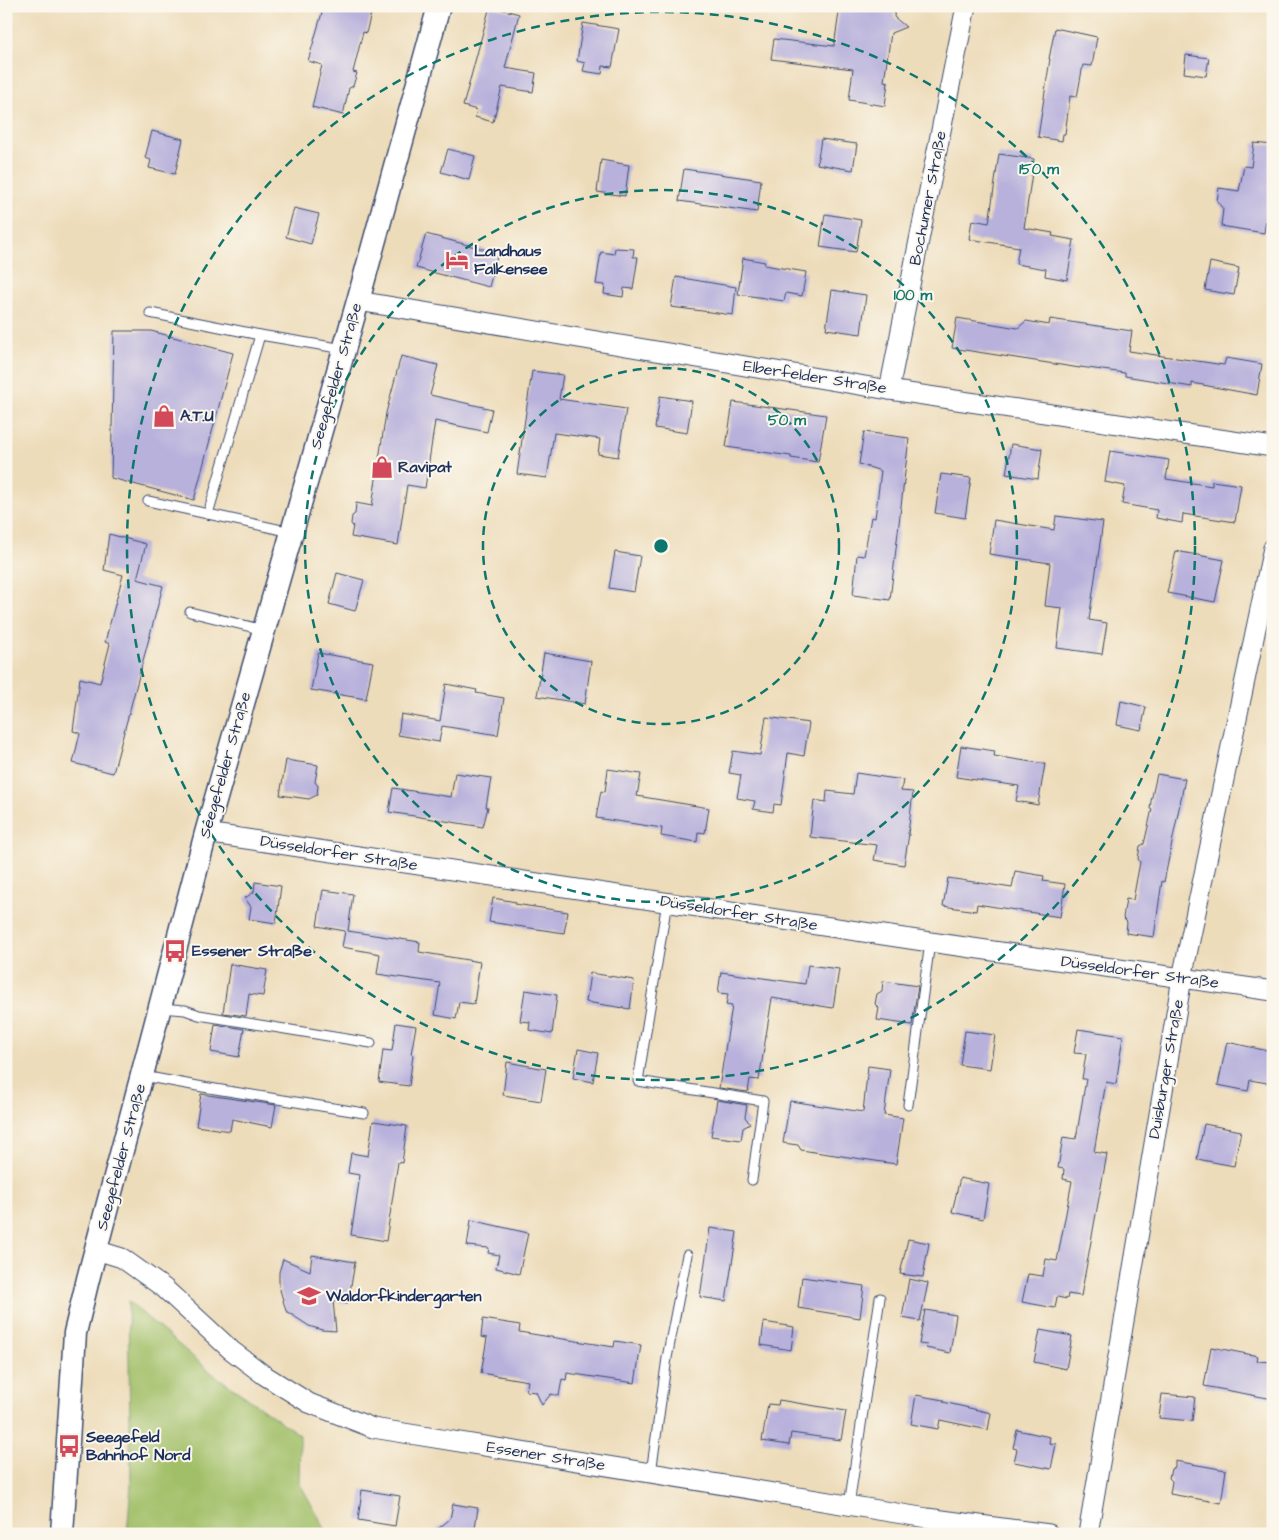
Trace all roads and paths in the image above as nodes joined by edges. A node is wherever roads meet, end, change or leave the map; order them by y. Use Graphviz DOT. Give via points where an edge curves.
graph roads {
  1 [pos="440,6"];
  2 [pos="966,6"];
  3 [pos="358,301"];
  4 [pos="150,313"];
  5 [pos="260,335"];
  6 [pos="344,349"];
  7 [pos="889,390"];
  8 [pos="1273,447"];
  9 [pos="148,501"];
  10 [pos="208,514"];
  11 [pos="292,532"];
  12 [pos="1273,548"];
  13 [pos="190,612"];
  14 [pos="264,630"];
  15 [pos="206,833"];
  16 [pos="667,902"];
  17 [pos="930,942"];
  18 [pos="1182,978"];
  19 [pos="1273,991"];
  20 [pos="160,1008"];
  21 [pos="371,1043"];
  22 [pos="142,1076"];
  23 [pos="908,1105"];
  24 [pos="364,1113"];
  25 [pos="752,1180"];
  26 [pos="96,1250"];
  27 [pos="687,1255"];
  28 [pos="880,1298"];
  29 [pos="651,1473"];
  30 [pos="849,1505"];
  31 [pos="62,1534"];
  32 [pos="1049,1534"];
  33 [pos="1088,1534"];
  1 -- 3 [label="street, Seegefelder Straße"];
  2 -- 7 [label="street, Bochumer Straße"];
  3 -- 6 [label="street, Seegefelder Straße"];
  3 -- 7 [label="street, Elberfelder Straße"];
  4 -- 5 [label="lane"];
  5 -- 6 [label="lane"];
  5 -- 10 [label="lane"];
  6 -- 11 [label="street, Seegefelder Straße"];
  7 -- 8 [label="street, Elberfelder Straße"];
  9 -- 10 [label="lane"];
  10 -- 11 [label="lane"];
  11 -- 14 [label="street, Seegefelder Straße"];
  12 -- 18 [label="street, Duisburger Straße"];
  13 -- 14 [label="lane"];
  14 -- 15 [label="street, Seegefelder Straße"];
  15 -- 16 [label="street, Düsseldorfer Straße"];
  15 -- 20 [label="street, Seegefelder Straße"];
  16 -- 17 [label="street, Düsseldorfer Straße"];
  16 -- 25 [label="lane" via="638,1081 763,1101"];
  17 -- 18 [label="street, Düsseldorfer Straße"];
  17 -- 23 [label="lane"];
  18 -- 19 [label="street, Düsseldorfer Straße"];
  18 -- 33 [label="street, Duisburger Straße"];
  20 -- 21 [label="lane"];
  20 -- 22 [label="street, Seegefelder Straße"];
  22 -- 24 [label="lane"];
  22 -- 26 [label="street, Seegefelder Straße"];
  26 -- 29 [label="street, Essener Straße" via="122,1258 164,1288 231,1350 309,1403 373,1428"];
  26 -- 31 [label="street, Seegefelder Straße" via="75,1333"];
  27 -- 29 [label="lane" via="667,1358"];
  28 -- 30 [label="lane"];
  29 -- 30 [label="street, Essener Straße"];
  30 -- 32 [label="street, Essener Straße"];
}
